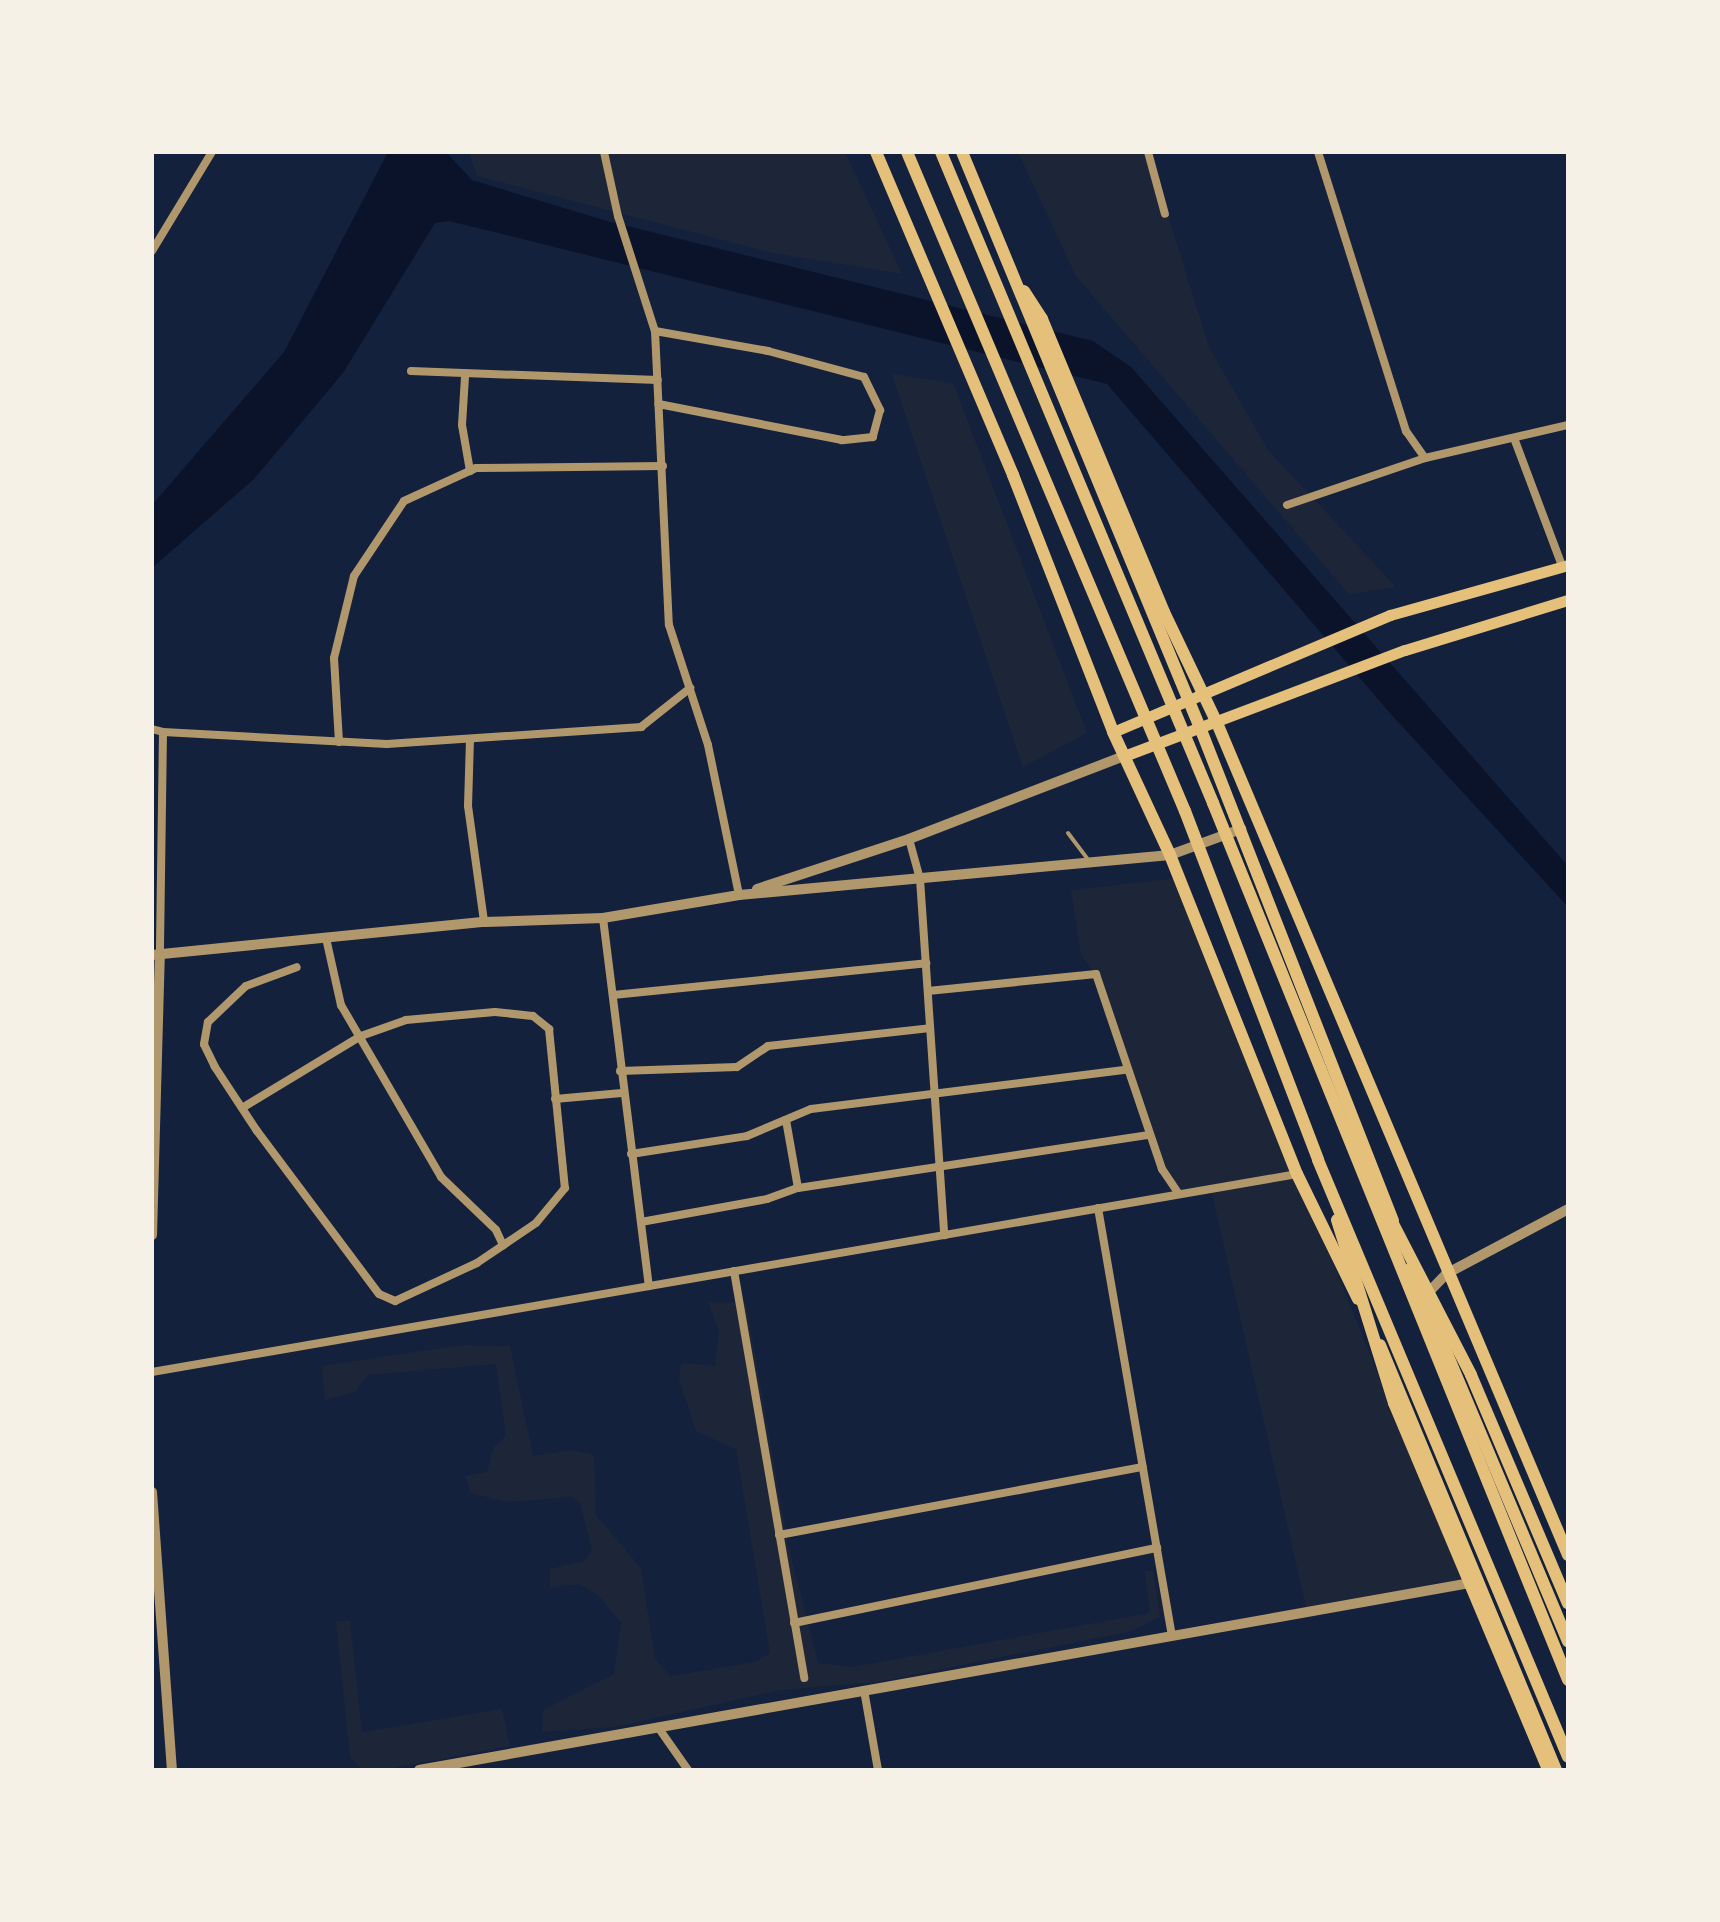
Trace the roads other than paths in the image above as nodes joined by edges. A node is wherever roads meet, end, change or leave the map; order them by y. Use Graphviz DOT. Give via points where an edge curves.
graph roads {
  1 [pos="212,152"];
  2 [pos="604,152"];
  3 [pos="876,152"];
  4 [pos="907,152"];
  5 [pos="941,152"];
  6 [pos="962,152"];
  7 [pos="1148,152"];
  8 [pos="1318,152"];
  9 [pos="1165,214"];
  10 [pos="152,251"];
  11 [pos="1004,258"];
  12 [pos="655,331"];
  13 [pos="411,371"];
  14 [pos="465,377"];
  15 [pos="658,380"];
  16 [pos="1066,393"];
  17 [pos="659,404"];
  18 [pos="1568,425"];
  19 [pos="1514,438"];
  20 [pos="1425,458"];
  21 [pos="663,466"];
  22 [pos="470,471"];
  23 [pos="1287,505"];
  24 [pos="1565,566"];
  25 [pos="1568,600"];
  26 [pos="690,688"];
  27 [pos="1201,691"];
  28 [pos="1185,697"];
  29 [pos="1217,723"];
  30 [pos="152,729"];
  31 [pos="1201,730"];
  32 [pos="163,732"];
  33 [pos="1113,732"];
  34 [pos="470,739"];
  35 [pos="339,742"];
  36 [pos="1124,756"];
  37 [pos="1241,829"];
  38 [pos="1068,833"];
  39 [pos="909,839"];
  40 [pos="1170,855"];
  41 [pos="1090,863"];
  42 [pos="920,879"];
  43 [pos="739,895"];
  44 [pos="603,918"];
  45 [pos="484,922"];
  46 [pos="326,938"];
  47 [pos="156,955"];
  48 [pos="926,963"];
  49 [pos="297,967"];
  50 [pos="928,991"];
  51 [pos="613,995"];
  52 [pos="930,1028"];
  53 [pos="361,1036"];
  54 [pos="1126,1070"];
  55 [pos="620,1071"];
  56 [pos="622,1093"];
  57 [pos="935,1093"];
  58 [pos="555,1099"];
  59 [pos="242,1108"];
  60 [pos="786,1120"];
  61 [pos="1149,1135"];
  62 [pos="1356,1152"];
  63 [pos="631,1154"];
  64 [pos="1318,1160"];
  65 [pos="939,1168"];
  66 [pos="1297,1174"];
  67 [pos="798,1188"];
  68 [pos="1179,1194"];
  69 [pos="1098,1208"];
  70 [pos="1568,1209"];
  71 [pos="641,1222"];
  72 [pos="152,1235"];
  73 [pos="944,1235"];
  74 [pos="503,1245"];
  75 [pos="734,1271"];
  76 [pos="1446,1274"];
  77 [pos="649,1286"];
  78 [pos="1422,1298"];
  79 [pos="152,1372"];
  80 [pos="1143,1467"];
  81 [pos="152,1492"];
  82 [pos="779,1535"];
  83 [pos="1157,1548"];
  84 [pos="1568,1555"];
  85 [pos="1482,1580"];
  86 [pos="1568,1603"];
  87 [pos="794,1623"];
  88 [pos="1172,1635"];
  89 [pos="1568,1641"];
  90 [pos="804,1678"];
  91 [pos="1568,1680"];
  92 [pos="864,1690"];
  93 [pos="660,1730"];
  94 [pos="1568,1757"];
  95 [pos="172,1770"];
  96 [pos="419,1770"];
  97 [pos="688,1770"];
  98 [pos="878,1770"];
  99 [pos="1548,1770"];
  100 [pos="1556,1770"];
  1 -- 10 [label="street"];
  2 -- 12 [label="street" via="618,216"];
  3 -- 33 [label="main road"];
  4 -- 64 [label="main road" via="1185,811"];
  5 -- 62 [label="main road"];
  6 -- 11 [label="main road"];
  7 -- 9 [label="street"];
  8 -- 20 [label="street" via="1406,431"];
  11 -- 16 [label="main road"];
  11 -- 16 [label="main road" via="1043,324"];
  12 -- 15 [label="street"];
  12 -- 17 [label="street" via="768,351 864,377 880,410 873,437 842,440"];
  13 -- 14 [label="street"];
  14 -- 15 [label="street"];
  14 -- 22 [label="street" via="462,425"];
  15 -- 17 [label="street"];
  16 -- 27 [label="main road"];
  16 -- 28 [label="main road"];
  17 -- 21 [label="street"];
  18 -- 19 [label="street"];
  19 -- 20 [label="street"];
  19 -- 24 [label="street"];
  20 -- 23 [label="street"];
  21 -- 22 [label="street"];
  21 -- 26 [label="street" via="669,625"];
  22 -- 35 [label="street" via="404,501 354,576 334,658"];
  24 -- 27 [label="main road" via="1464,591"];
  25 -- 29 [label="main road" via="1395,654"];
  26 -- 34 [label="street" via="641,727"];
  26 -- 43 [label="street" via="708,745"];
  27 -- 28 [label="main road"];
  27 -- 29 [label="main road"];
  28 -- 31 [label="main road"];
  28 -- 33 [label="main road"];
  29 -- 31 [label="main road"];
  29 -- 76 [label="main road"];
  30 -- 32 [label="street"];
  31 -- 36 [label="main road"];
  31 -- 37 [label="main road"];
  32 -- 35 [label="street"];
  32 -- 47 [label="street"];
  33 -- 36 [label="main road"];
  34 -- 35 [label="street"];
  34 -- 45 [label="street" via="468,806"];
  36 -- 39 [label="street"];
  36 -- 40 [label="main road"];
  37 -- 40 [label="street"];
  37 -- 78 [label="main road"];
  38 -- 41 [label="lane"];
  39 -- 42 [label="street"];
  39 -- 43 [label="street"];
  40 -- 41 [label="street"];
  40 -- 66 [label="main road"];
  41 -- 42 [label="street"];
  42 -- 43 [label="street"];
  42 -- 48 [label="street"];
  43 -- 44 [label="street"];
  44 -- 45 [label="street"];
  44 -- 51 [label="street"];
  45 -- 46 [label="street"];
  46 -- 47 [label="street"];
  46 -- 53 [label="street" via="341,1005"];
  47 -- 72 [label="street"];
  48 -- 50 [label="street"];
  48 -- 51 [label="street"];
  49 -- 59 [label="street" via="246,986 208,1022 204,1044"];
  50 -- 52 [label="street"];
  50 -- 54 [label="street" via="1096,974"];
  51 -- 55 [label="street"];
  52 -- 55 [label="street" via="768,1046 737,1067"];
  52 -- 57 [label="street"];
  53 -- 58 [label="street" via="406,1020 495,1012 533,1016 549,1029"];
  53 -- 59 [label="street"];
  53 -- 74 [label="street" via="441,1177 496,1230"];
  54 -- 57 [label="street"];
  54 -- 61 [label="street"];
  55 -- 56 [label="street"];
  56 -- 58 [label="street"];
  56 -- 63 [label="street"];
  57 -- 60 [label="street" via="811,1109"];
  57 -- 65 [label="street"];
  58 -- 74 [label="street" via="565,1188 536,1223"];
  59 -- 74 [label="street" via="379,1294 395,1301"];
  60 -- 63 [label="street" via="747,1136"];
  60 -- 67 [label="street"];
  61 -- 65 [label="street"];
  61 -- 68 [label="street"];
  62 -- 86 [label="main road" via="1471,1375"];
  62 -- 91 [label="main road"];
  63 -- 71 [label="street"];
  64 -- 94 [label="main road"];
  64 -- 99 [label="main road" via="1394,1403"];
  65 -- 67 [label="street"];
  65 -- 73 [label="street"];
  66 -- 68 [label="street"];
  66 -- 85 [label="main road" via="1408,1403"];
  67 -- 71 [label="street" via="767,1199"];
  68 -- 69 [label="street"];
  69 -- 73 [label="street"];
  69 -- 80 [label="street"];
  70 -- 76 [label="street"];
  71 -- 77 [label="street"];
  73 -- 75 [label="street"];
  75 -- 77 [label="street"];
  75 -- 82 [label="street"];
  76 -- 78 [label="street"];
  76 -- 84 [label="main road"];
  77 -- 79 [label="street"];
  78 -- 89 [label="main road"];
  80 -- 82 [label="street"];
  80 -- 83 [label="street"];
  81 -- 95 [label="street"];
  82 -- 87 [label="street"];
  83 -- 87 [label="street"];
  83 -- 88 [label="street"];
  85 -- 88 [label="street"];
  85 -- 100 [label="main road"];
  87 -- 90 [label="street"];
  88 -- 92 [label="street"];
  92 -- 93 [label="street"];
  92 -- 98 [label="street"];
  93 -- 96 [label="street"];
  93 -- 97 [label="street"];
}
